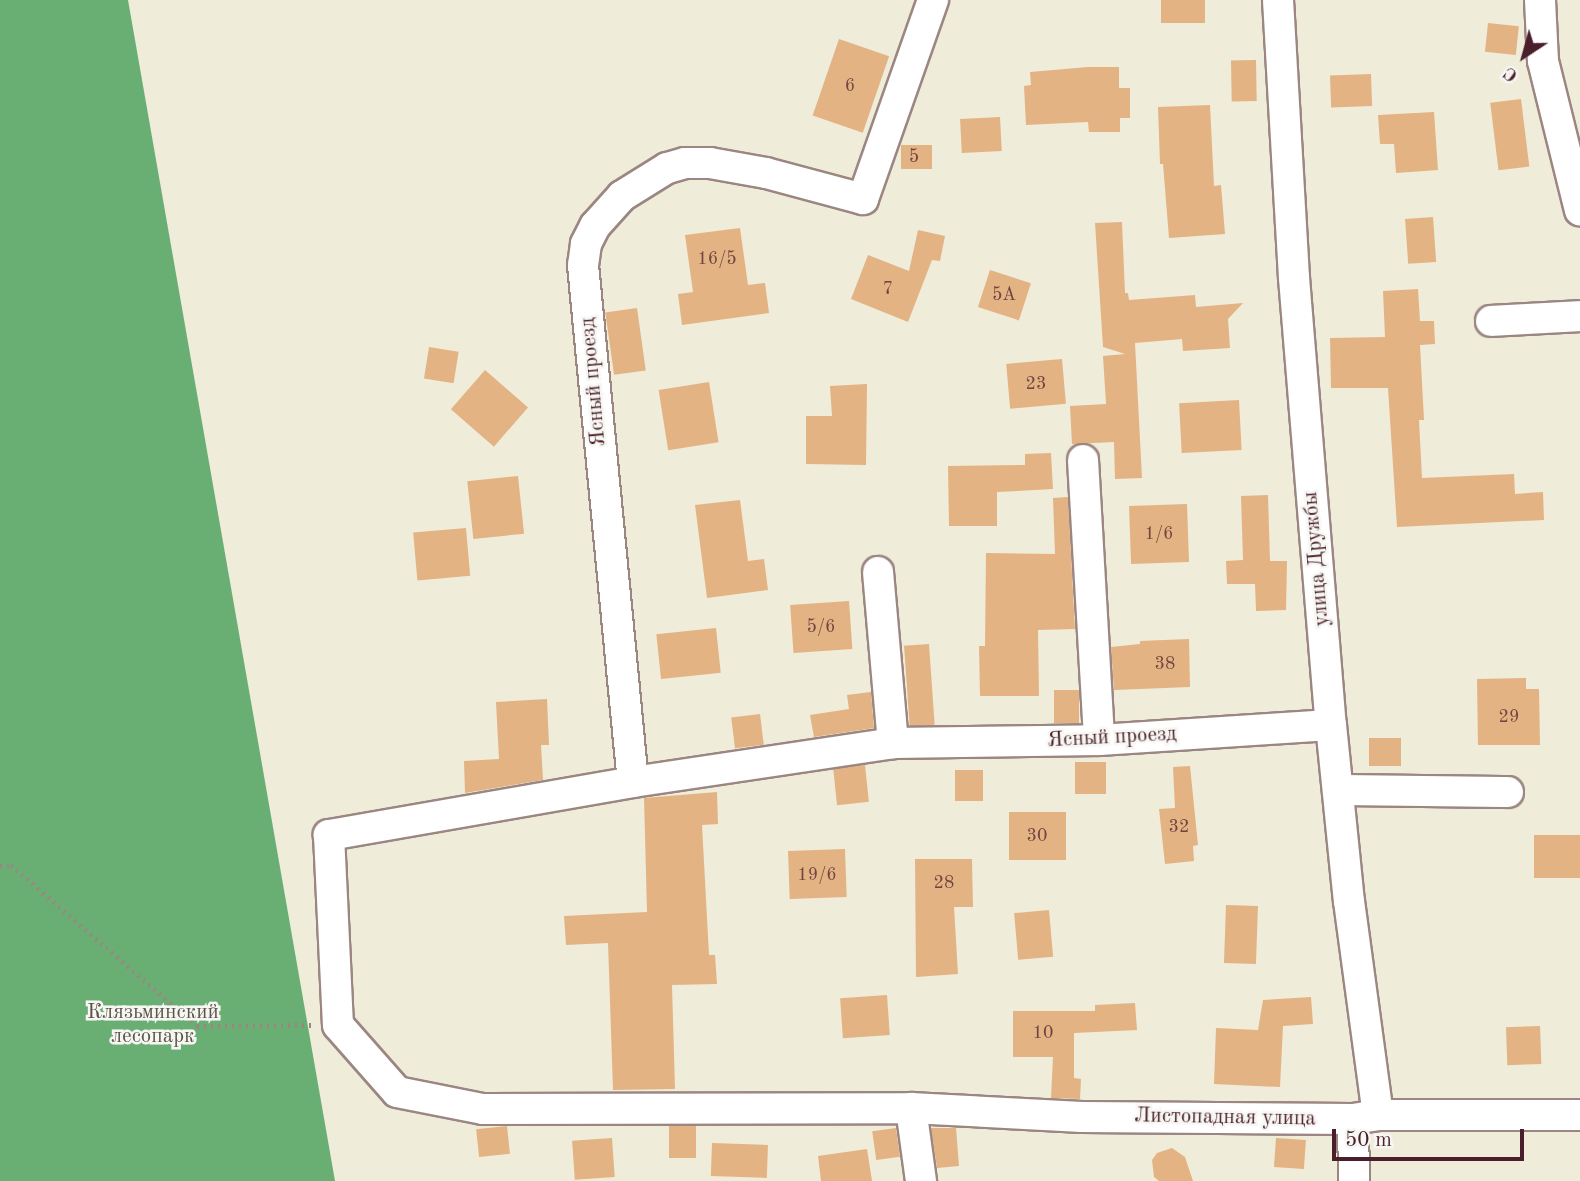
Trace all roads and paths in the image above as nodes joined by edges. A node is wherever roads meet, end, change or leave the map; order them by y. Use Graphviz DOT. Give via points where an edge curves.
graph roads {
  1 [pos="933,0"];
  2 [pos="1278,0"];
  3 [pos="1540,0"];
  4 [pos="1580,210"];
  5 [pos="1580,316"];
  6 [pos="1491,321"];
  7 [pos="1083,460"];
  8 [pos="878,572"];
  9 [pos="1331,725"];
  10 [pos="1099,740"];
  11 [pos="893,743"];
  12 [pos="633,782"];
  13 [pos="1338,790"];
  14 [pos="1508,792"];
  15 [pos="0,866"];
  16 [pos="338,1025"];
  17 [pos="911,1108"];
  18 [pos="1580,1115"];
  19 [pos="1366,1117"];
  20 [pos="921,1181"];
  21 [pos="1354,1181"];
  1 -- 12 [label="street, Ясный проезд" via="863,199 766,173 685,163 667,168 622,196 595,226 586,244 583,265"];
  2 -- 9 [label="street, улица Дружбы" via="1294,278"];
  3 -- 4 [label="street" via="1543,61"];
  5 -- 6 [label="street"];
  7 -- 10 [label="street"];
  8 -- 11 [label="street"];
  9 -- 10 [label="street, Ясный проезд"];
  9 -- 13 [label="street, улица Дружбы"];
  10 -- 11 [label="street, Ясный проезд"];
  11 -- 12 [label="street, Ясный проезд"];
  12 -- 16 [label="street" via="328,835"];
  13 -- 14 [label="street"];
  13 -- 19 [label="street, улица Дружбы"];
  15 -- 16 [label="path" via="11,865 197,1026"];
  16 -- 17 [label="street, Листопадная улица" via="397,1092 483,1109"];
  17 -- 19 [label="street, Листопадная улица" via="1082,1117"];
  17 -- 20 [label="street"];
  18 -- 19 [label="street, Листопадная улица"];
  19 -- 21 [label="street, улица Дружбы"];
}
